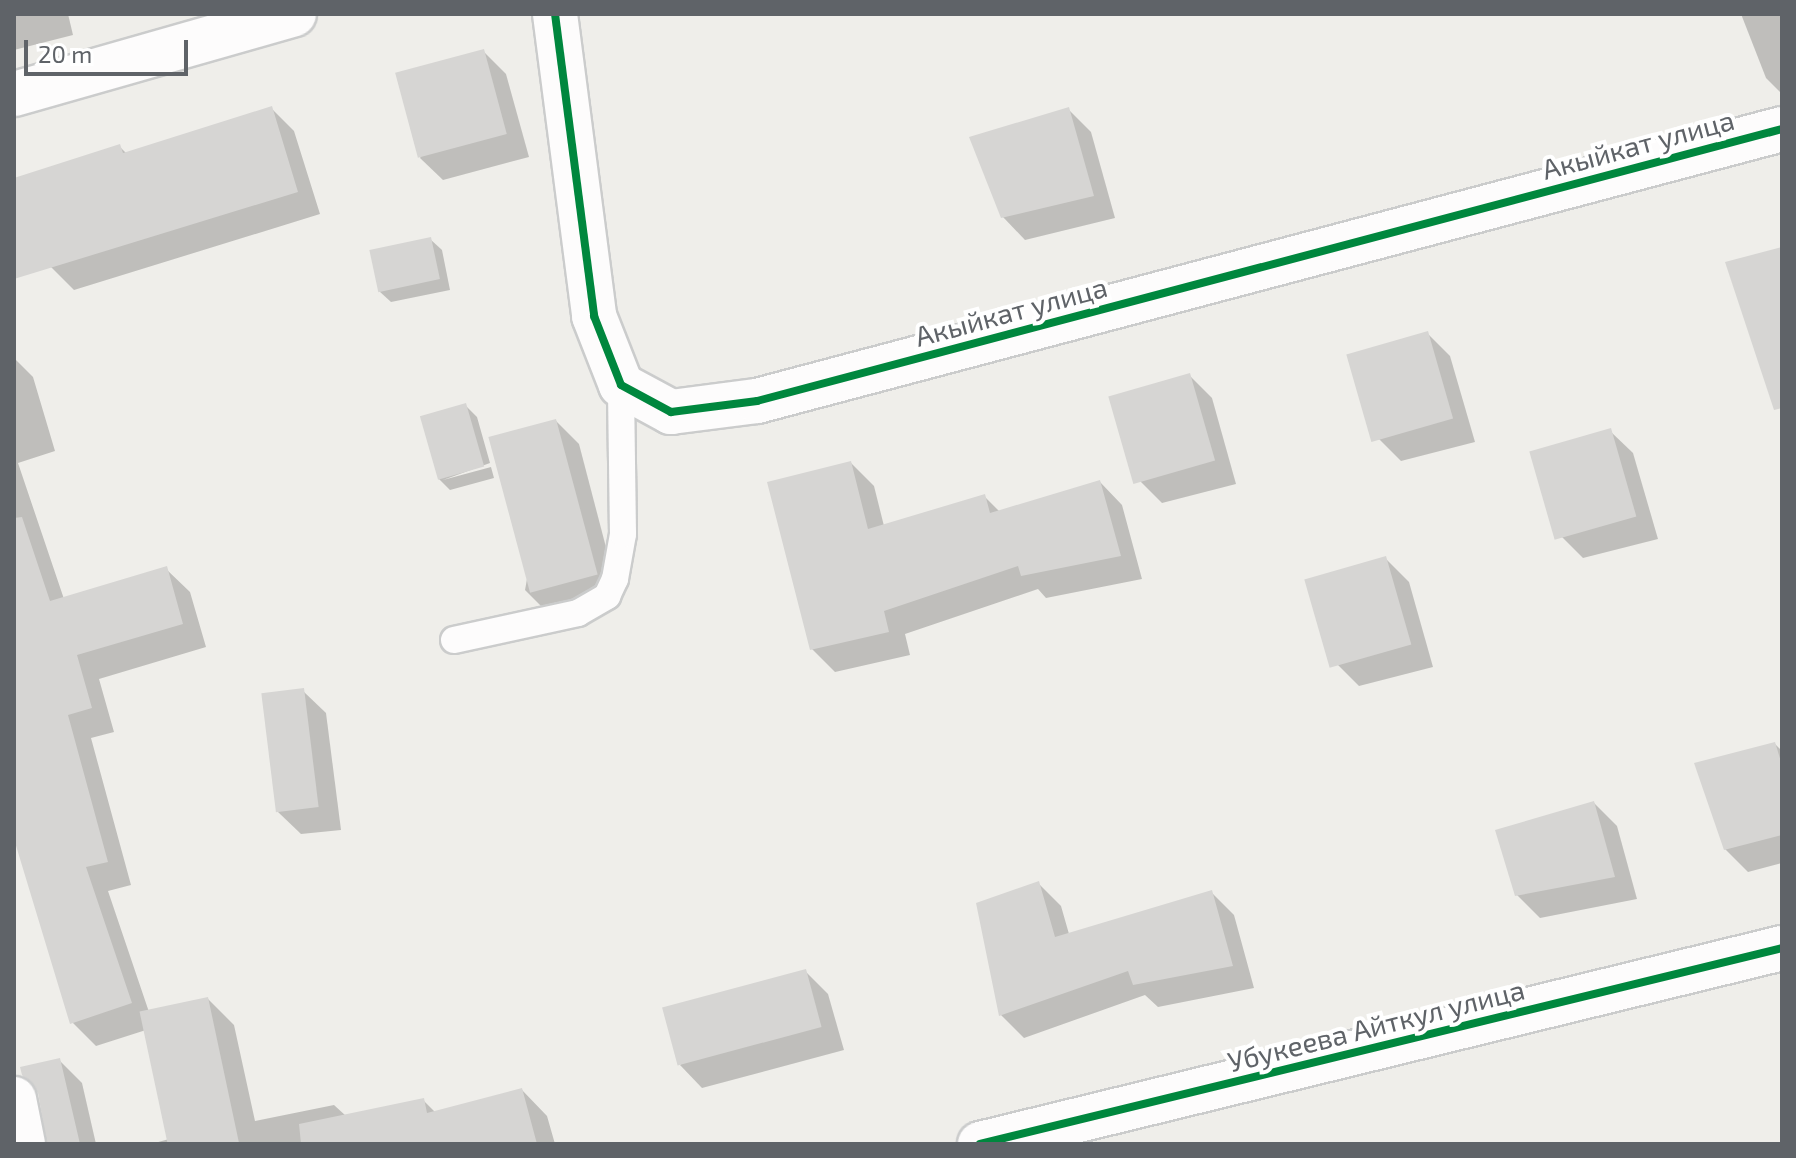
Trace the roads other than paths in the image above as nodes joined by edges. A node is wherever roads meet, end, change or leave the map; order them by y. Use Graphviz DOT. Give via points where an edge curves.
graph roads {
  1 [pos="294,14"];
  2 [pos="555,14"];
  3 [pos="14,94"];
  4 [pos="1782,129"];
  5 [pos="621,385"];
  6 [pos="454,640"];
  7 [pos="1782,948"];
  8 [pos="14,1099"];
  9 [pos="23,1144"];
  10 [pos="980,1144"];
  1 -- 3 [label="street"];
  2 -- 5 [label="street" via="594,316"];
  4 -- 5 [label="street, Акыйкат улица" via="757,401 671,412"];
  5 -- 6 [label="lane" via="623,534 607,596 578,613"];
  7 -- 10 [label="street, Убукеева Айткул улица"];
  8 -- 9 [label="street"];
}
